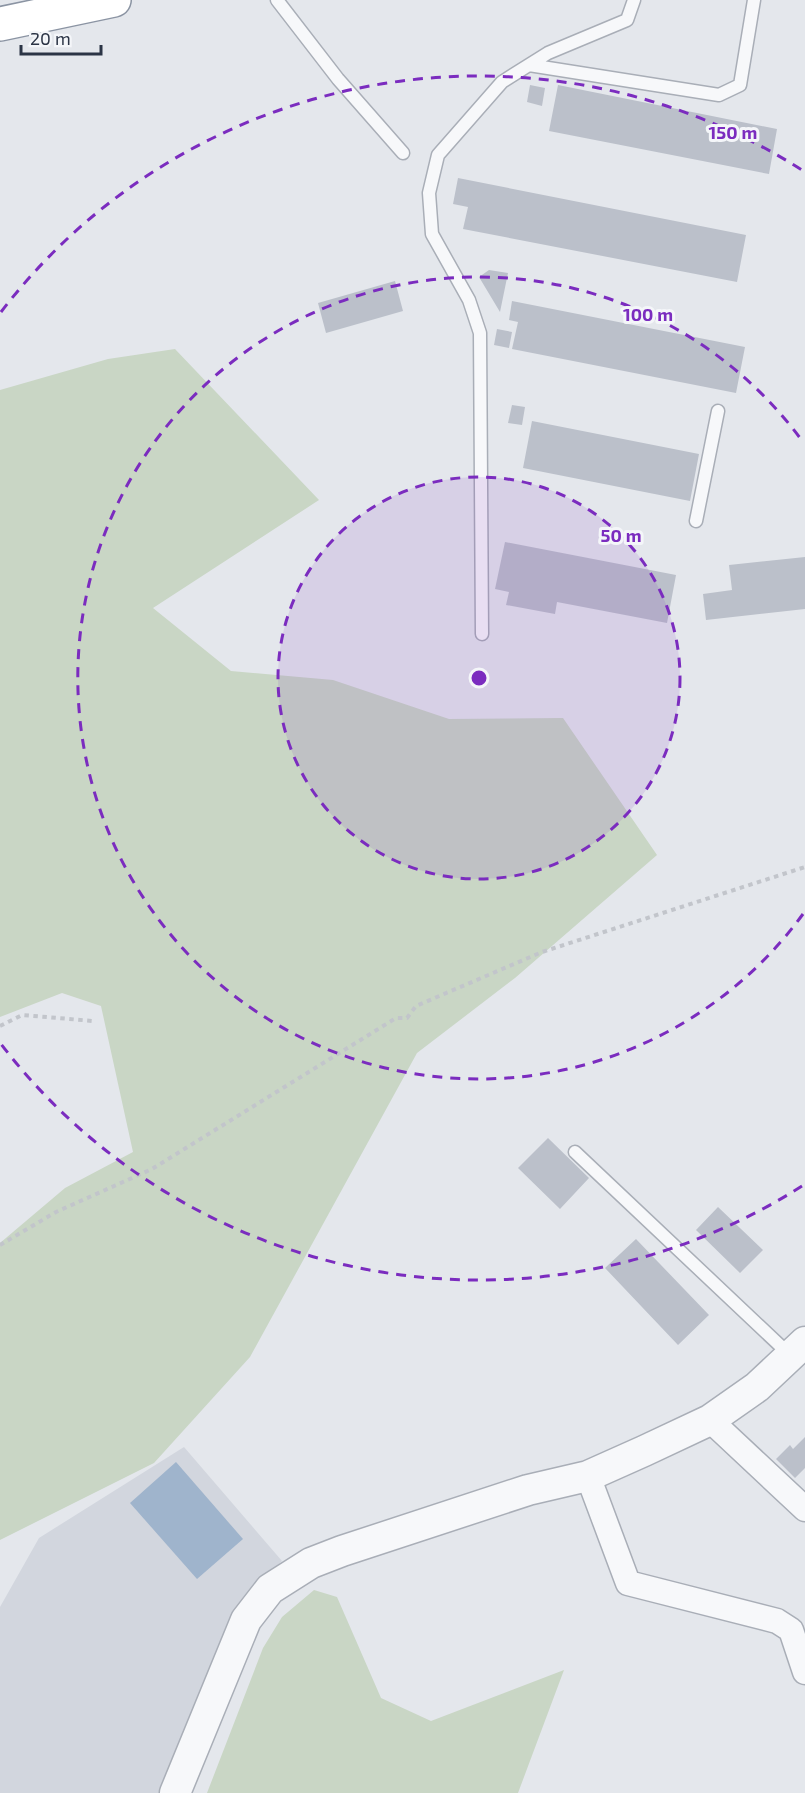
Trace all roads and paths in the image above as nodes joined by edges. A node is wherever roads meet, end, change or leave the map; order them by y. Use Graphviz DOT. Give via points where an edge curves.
graph roads {
  1 [pos="114,0"];
  2 [pos="277,0"];
  3 [pos="634,0"];
  4 [pos="754,0"];
  5 [pos="0,24"];
  6 [pos="529,65"];
  7 [pos="403,153"];
  8 [pos="718,411"];
  9 [pos="696,521"];
  10 [pos="482,634"];
  11 [pos="805,867"];
  12 [pos="93,1022"];
  13 [pos="0,1026"];
  14 [pos="575,1152"];
  15 [pos="0,1245"];
  16 [pos="798,1349"];
  17 [pos="710,1420"];
  18 [pos="588,1476"];
  19 [pos="805,1509"];
  20 [pos="805,1672"];
  21 [pos="175,1793"];
  1 -- 5 [label="highway"];
  2 -- 7 [label="lane" via="338,79"];
  3 -- 6 [label="lane" via="627,20"];
  4 -- 6 [label="lane" via="740,85 719,96"];
  6 -- 10 [label="lane" via="502,82 438,155 429,193 432,234 469,300 480,333"];
  8 -- 9 [label="lane"];
  11 -- 15 [label="path" via="542,952 416,1006 407,1018 396,1018 152,1169 56,1212"];
  12 -- 13 [label="path" via="22,1015"];
  14 -- 16 [label="lane"];
  16 -- 17 [label="street" via="757,1387"];
  17 -- 18 [label="street"];
  17 -- 19 [label="street"];
  18 -- 20 [label="street" via="628,1583 777,1621 791,1630"];
  18 -- 21 [label="street" via="528,1490 342,1551 311,1563 270,1589 246,1620"];
}
